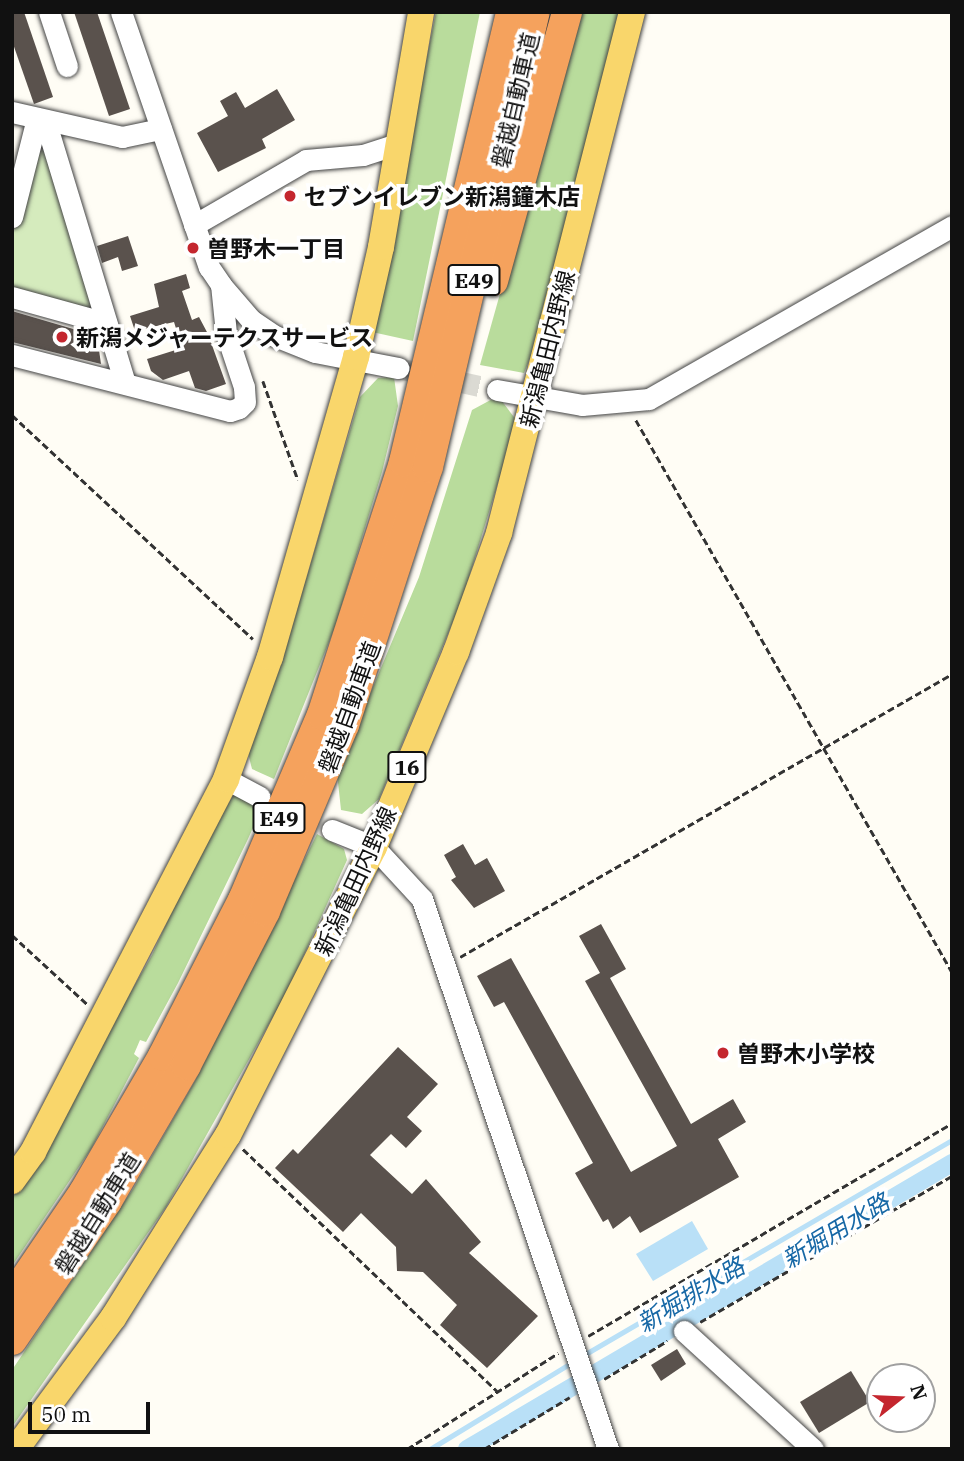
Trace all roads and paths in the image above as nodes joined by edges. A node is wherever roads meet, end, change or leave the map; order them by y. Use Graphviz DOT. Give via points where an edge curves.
graph roads {
  1 [pos="49,12"];
  2 [pos="121,12"];
  3 [pos="496,12"];
  4 [pos="511,12"];
  5 [pos="535,12"];
  6 [pos="567,12"];
  7 [pos="632,12"];
  8 [pos="418,13"];
  9 [pos="67,66"];
  10 [pos="12,112"];
  11 [pos="41,119"];
  12 [pos="161,129"];
  13 [pos="400,143"];
  14 [pos="12,217"];
  15 [pos="194,225"];
  16 [pos="952,226"];
  17 [pos="221,285"];
  18 [pos="445,294"];
  19 [pos="12,297"];
  20 [pos="106,323"];
  21 [pos="12,355"];
  22 [pos="356,357"];
  23 [pos="397,368"];
  24 [pos="262,377"];
  25 [pos="125,383"];
  26 [pos="497,390"];
  27 [pos="534,399"];
  28 [pos="627,405"];
  29 [pos="12,415"];
  30 [pos="298,482"];
  31 [pos="405,547"];
  32 [pos="270,657"];
  33 [pos="952,674"];
  34 [pos="824,748"];
  35 [pos="226,779"];
  36 [pos="260,797"];
  37 [pos="332,830"];
  38 [pos="374,847"];
  39 [pos="12,935"];
  40 [pos="446,965"];
  41 [pos="952,972"];
  42 [pos="102,1019"];
  43 [pos="952,1123"];
  44 [pos="228,1135"];
  45 [pos="952,1176"];
  46 [pos="12,1181"];
  47 [pos="12,1298"];
  48 [pos="684,1331"];
  49 [pos="12,1340"];
  50 [pos="572,1344"];
  51 [pos="587,1387"];
  52 [pos="497,1391"];
  53 [pos="16,1449"];
  54 [pos="407,1449"];
  55 [pos="484,1449"];
  56 [pos="608,1449"];
  57 [pos="813,1449"];
  1 -- 9 [label="street"];
  2 -- 12 [label="street"];
  3 -- 18 [label="highway"];
  4 -- 18 [label="highway, 磐越自動車道 / E49"];
  5 -- 31 [label="highway, 磐越自動車道 / E49" via="452,376"];
  6 -- 31 [label="highway" via="442,470"];
  7 -- 27 [label="main road, 新潟亀田内野線 / 16"];
  8 -- 13 [label="main road"];
  10 -- 11 [label="street"];
  11 -- 12 [label="street" via="122,137"];
  11 -- 14 [label="street"];
  11 -- 20 [label="street"];
  12 -- 15 [label="street"];
  13 -- 15 [label="street" via="363,155 306,160"];
  13 -- 22 [label="main road"];
  15 -- 17 [label="street"];
  16 -- 28 [label="street" via="668,390"];
  17 -- 22 [label="street" via="251,320 275,336 316,352"];
  17 -- 25 [label="street" via="226,333 246,402 230,411"];
  18 -- 47 [label="highway, 磐越自動車道 / E49" via="382,540 322,715 279,820 143,1094"];
  19 -- 20 [label="street"];
  20 -- 25 [label="street"];
  21 -- 25 [label="street"];
  22 -- 23 [label="street"];
  22 -- 32 [label="main road"];
  24 -- 30 [label="path"];
  26 -- 27 [label="street"];
  27 -- 28 [label="street"];
  27 -- 38 [label="main road, 新潟亀田内野線 / 16" via="474,603"];
  28 -- 34 [label="path"];
  29 -- 32 [label="path"];
  31 -- 49 [label="highway, 磐越自動車道 / E49" via="303,829 231,982 107,1201"];
  32 -- 35 [label="main road"];
  33 -- 34 [label="path"];
  34 -- 40 [label="path"];
  34 -- 41 [label="path"];
  35 -- 36 [label="street"];
  35 -- 42 [label="main road"];
  37 -- 38 [label="street"];
  38 -- 40 [label="street" via="422,899"];
  38 -- 44 [label="main road, 新潟亀田内野線 / 16"];
  39 -- 42 [label="path"];
  40 -- 50 [label="street"];
  42 -- 46 [label="main road"];
  43 -- 50 [label="path"];
  44 -- 52 [label="path"];
  44 -- 53 [label="main road, 新潟亀田内野線 / 16" via="113,1318"];
  45 -- 48 [label="path"];
  48 -- 51 [label="path"];
  48 -- 57 [label="street"];
  50 -- 51 [label="street"];
  50 -- 52 [label="path"];
  51 -- 55 [label="path"];
  51 -- 56 [label="street"];
  52 -- 54 [label="path"];
}
